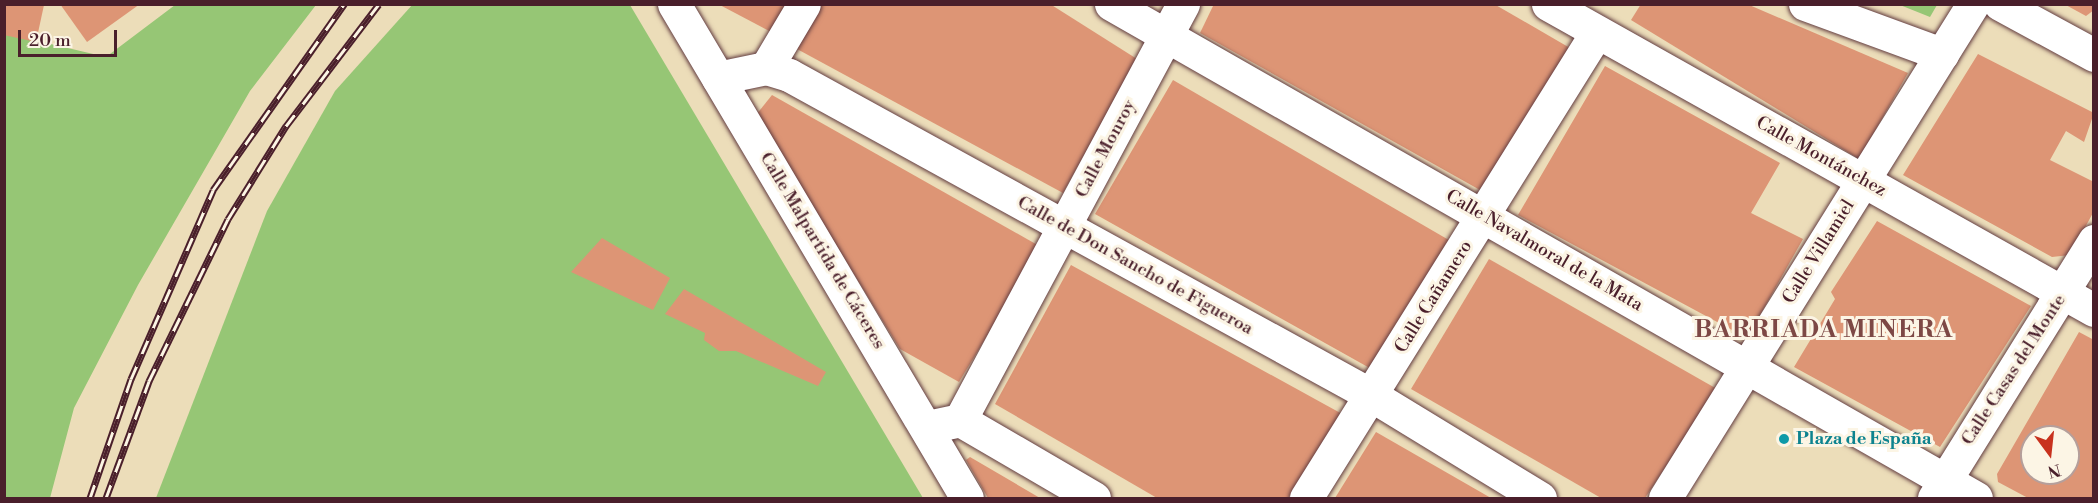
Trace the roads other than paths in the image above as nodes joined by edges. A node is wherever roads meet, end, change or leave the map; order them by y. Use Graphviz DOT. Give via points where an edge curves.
graph roads {
  1 [pos="674,4"];
  2 [pos="804,4"];
  3 [pos="1111,4"];
  4 [pos="1183,4"];
  5 [pos="1548,4"];
  6 [pos="1805,4"];
  7 [pos="1973,4"];
  8 [pos="2000,4"];
  9 [pos="1597,32"];
  10 [pos="1166,34"];
  11 [pos="1942,54"];
  12 [pos="2094,56"];
  13 [pos="766,68"];
  14 [pos="718,78"];
  15 [pos="1864,180"];
  16 [pos="1484,217"];
  17 [pos="1064,228"];
  18 [pos="2094,241"];
  19 [pos="2064,293"];
  20 [pos="2094,310"];
  21 [pos="1747,368"];
  22 [pos="1371,395"];
  23 [pos="960,420"];
  24 [pos="928,426"];
  25 [pos="1939,490"];
  26 [pos="967,498"];
  27 [pos="1094,498"];
  28 [pos="1306,498"];
  29 [pos="1540,498"];
  30 [pos="1665,498"];
  31 [pos="1976,498"];
  1 -- 14 [label="street, Calle Malpartida de Cáceres"];
  2 -- 13 [label="street"];
  3 -- 10 [label="street, Calle Navalmoral de la Mata"];
  4 -- 10 [label="street, Calle Monroy"];
  5 -- 9 [label="street, Calle Montánchez"];
  6 -- 11 [label="street"];
  7 -- 11 [label="street, Calle Villamiel"];
  8 -- 12 [label="street"];
  9 -- 15 [label="street, Calle Montánchez"];
  9 -- 16 [label="street, Calle Cañamero"];
  10 -- 16 [label="street, Calle Navalmoral de la Mata"];
  10 -- 17 [label="street, Calle Monroy"];
  11 -- 15 [label="street, Calle Villamiel"];
  13 -- 14 [label="street"];
  13 -- 17 [label="street, Calle de Don Sancho de Figueroa" via="789,75"];
  14 -- 24 [label="street, Calle Malpartida de Cáceres"];
  15 -- 19 [label="street, Calle Montánchez"];
  15 -- 21 [label="street, Calle Villamiel"];
  16 -- 21 [label="street, Calle Navalmoral de la Mata"];
  16 -- 22 [label="street, Calle Cañamero"];
  17 -- 22 [label="street, Calle de Don Sancho de Figueroa"];
  17 -- 23 [label="street, Calle Monroy"];
  18 -- 19 [label="street, Calle Casas del Monte"];
  19 -- 20 [label="street, Calle Montánchez"];
  19 -- 25 [label="street, Calle Casas del Monte"];
  21 -- 25 [label="street, Calle Navalmoral de la Mata"];
  21 -- 30 [label="street, Calle Villamiel"];
  22 -- 28 [label="street, Calle Cañamero"];
  22 -- 29 [label="street, Calle de Don Sancho de Figueroa"];
  23 -- 24 [label="street"];
  23 -- 27 [label="street"];
  24 -- 26 [label="street, Calle Malpartida de Cáceres"];
  25 -- 31 [label="street, Calle Navalmoral de la Mata"];
}
